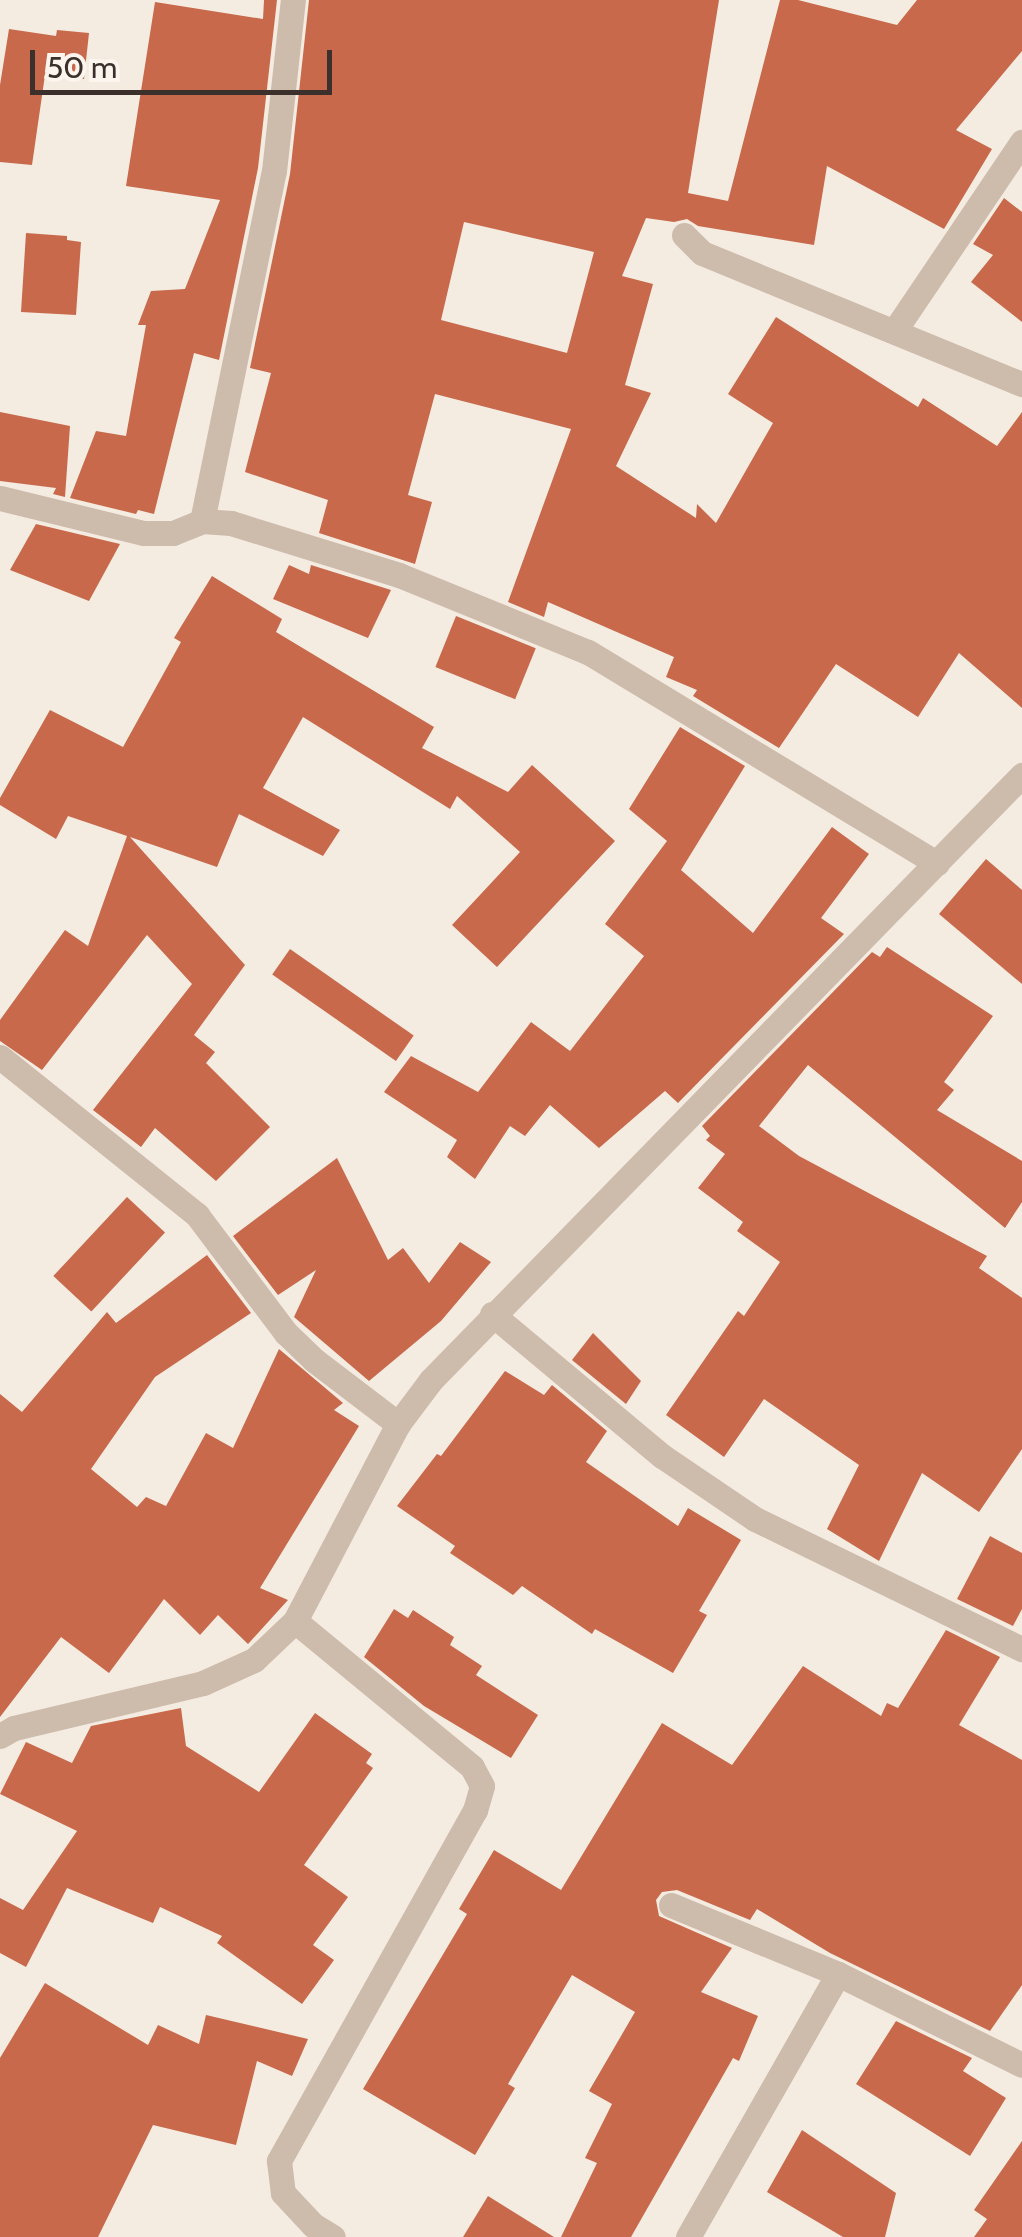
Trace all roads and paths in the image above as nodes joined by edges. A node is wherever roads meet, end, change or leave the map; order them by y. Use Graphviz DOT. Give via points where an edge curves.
graph roads {
  1 [pos="293,0"];
  2 [pos="1022,142"];
  3 [pos="684,236"];
  4 [pos="895,330"];
  5 [pos="1022,384"];
  6 [pos="0,498"];
  7 [pos="202,520"];
  8 [pos="1016,792"];
  9 [pos="937,863"];
  10 [pos="0,1057"];
  11 [pos="492,1314"];
  12 [pos="398,1424"];
  13 [pos="295,1621"];
  14 [pos="1022,1648"];
  15 [pos="0,1736"];
  16 [pos="670,1905"];
  17 [pos="838,1974"];
  18 [pos="1022,2065"];
  19 [pos="333,2237"];
  20 [pos="688,2237"];
  1 -- 7 [label="street" via="274,170"];
  2 -- 4 [label="street"];
  3 -- 4 [label="street" via="702,253"];
  4 -- 5 [label="street"];
  6 -- 7 [label="street" via="144,534"];
  7 -- 9 [label="street" via="400,574 588,652"];
  8 -- 9 [label="street"];
  9 -- 11 [label="street"];
  10 -- 12 [label="street" via="198,1215 286,1333"];
  11 -- 12 [label="street"];
  11 -- 14 [label="street" via="662,1456 755,1519"];
  12 -- 13 [label="street"];
  13 -- 15 [label="street" via="254,1660 203,1683"];
  13 -- 19 [label="street" via="472,1766 482,1786 475,1810 280,2161 284,2193 312,2226"];
  16 -- 17 [label="street"];
  17 -- 18 [label="street"];
  17 -- 20 [label="street"];
}
